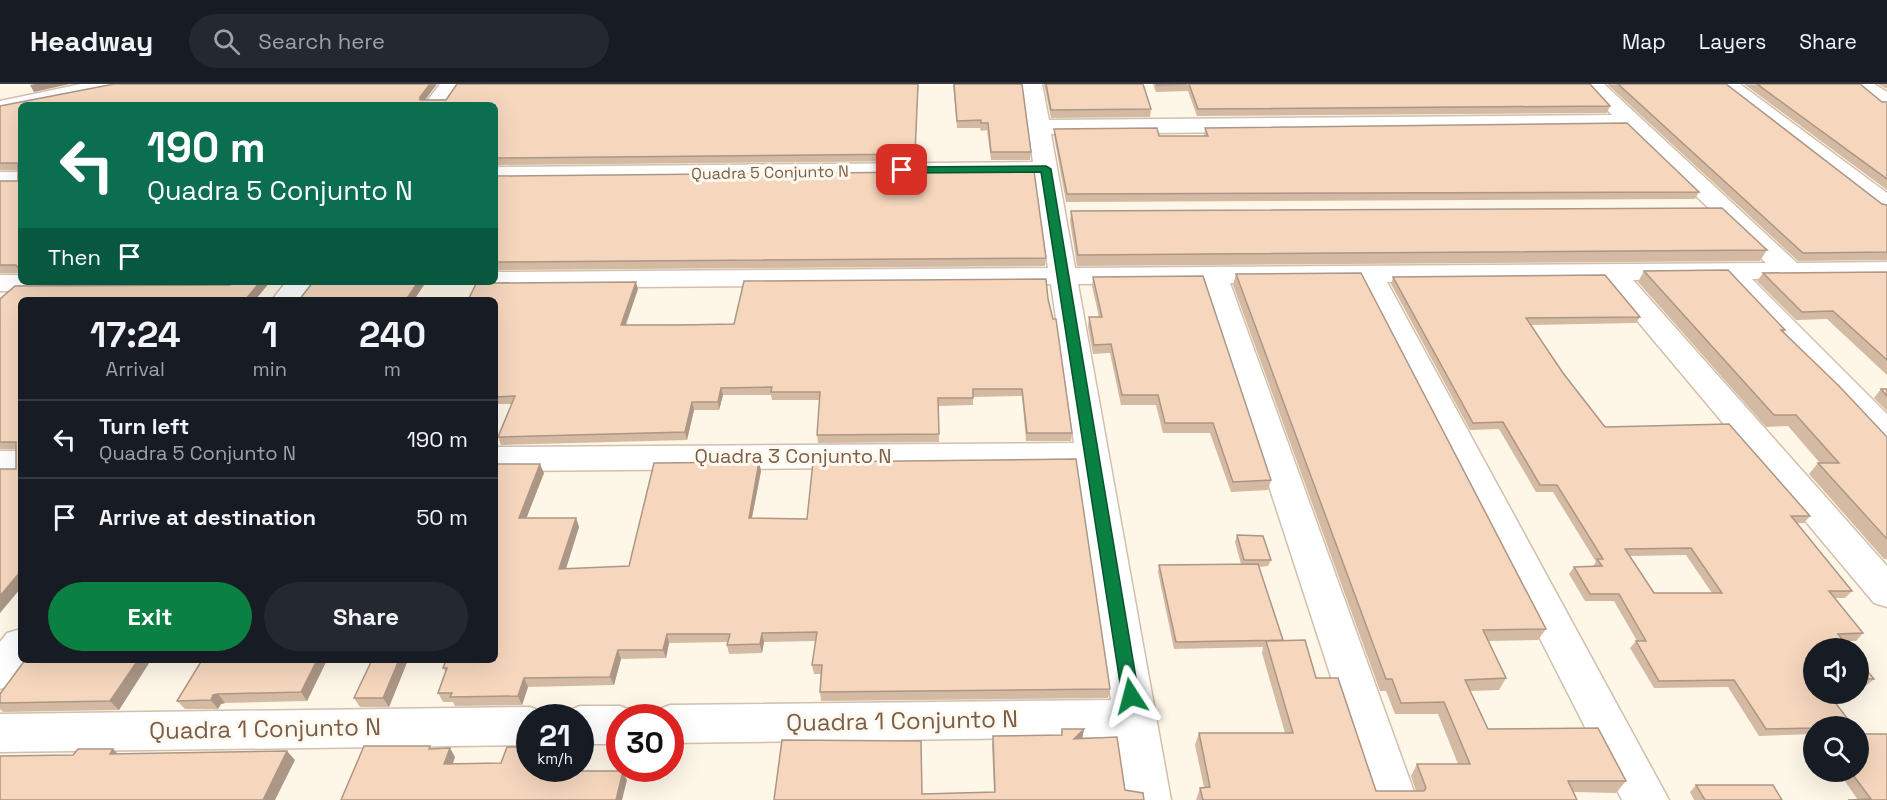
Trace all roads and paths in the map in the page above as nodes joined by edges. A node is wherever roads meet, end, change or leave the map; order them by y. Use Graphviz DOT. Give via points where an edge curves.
graph roads {
  1 [pos="112,84"];
  2 [pos="451,84"];
  3 [pos="1032,84"];
  4 [pos="1592,84"];
  5 [pos="1727,84"];
  6 [pos="1860,84"];
  7 [pos="24,102"];
  8 [pos="437,102"];
  9 [pos="1887,102"];
  10 [pos="18,103"];
  11 [pos="0,107"];
  12 [pos="1631,121"];
  13 [pos="1039,127"];
  14 [pos="1046,169"];
  15 [pos="498,174"];
  16 [pos="0,179"];
  17 [pos="18,179"];
  18 [pos="1887,204"];
  19 [pos="1688,208"];
  20 [pos="1724,208"];
  21 [pos="1887,270"];
  22 [pos="1729,271"];
  23 [pos="1790,271"];
  24 [pos="1611,272"];
  25 [pos="1369,274"];
  26 [pos="1214,275"];
  27 [pos="1063,276"];
  28 [pos="498,280"];
  29 [pos="0,283"];
  30 [pos="18,283"];
  31 [pos="298,285"];
  32 [pos="288,297"];
  33 [pos="1887,433"];
  34 [pos="1092,454"];
  35 [pos="498,459"];
  36 [pos="0,463"];
  37 [pos="18,463"];
  38 [pos="1887,592"];
  39 [pos="18,649"];
  40 [pos="0,672"];
  41 [pos="1134,718"];
  42 [pos="684,724"];
  43 [pos="516,726"];
  44 [pos="0,733"];
  45 [pos="1148,800"];
  46 [pos="1394,800"];
  47 [pos="1646,800"];
  1 -- 7 [label="street"];
  2 -- 8 [label="street"];
  3 -- 13 [label="street"];
  4 -- 12 [label="street"];
  5 -- 18 [label="street"];
  6 -- 9 [label="street"];
  10 -- 11 [label="street"];
  12 -- 13 [label="street"];
  12 -- 20 [label="street"];
  13 -- 14 [label="street"];
  14 -- 15 [label="street, Quadra 5 Conjunto N"];
  14 -- 27 [label="street" via="1065,212"];
  16 -- 17 [label="street"];
  19 -- 20 [label="street"];
  20 -- 23 [label="street"];
  21 -- 23 [label="street"];
  22 -- 23 [label="street"];
  22 -- 24 [label="street"];
  22 -- 33 [label="street"];
  24 -- 25 [label="street"];
  24 -- 38 [label="street"];
  25 -- 26 [label="street"];
  25 -- 47 [label="street"];
  26 -- 27 [label="street"];
  26 -- 46 [label="street"];
  27 -- 28 [label="street"];
  27 -- 34 [label="street"];
  29 -- 30 [label="street"];
  31 -- 32 [label="street"];
  34 -- 35 [label="street, Quadra 3 Conjunto N"];
  34 -- 41 [label="street"];
  36 -- 37 [label="street"];
  39 -- 40 [label="street"];
  41 -- 42 [label="street, Quadra 1 Conjunto N"];
  41 -- 45 [label="street"];
  43 -- 44 [label="street, Quadra 1 Conjunto N"];
}
